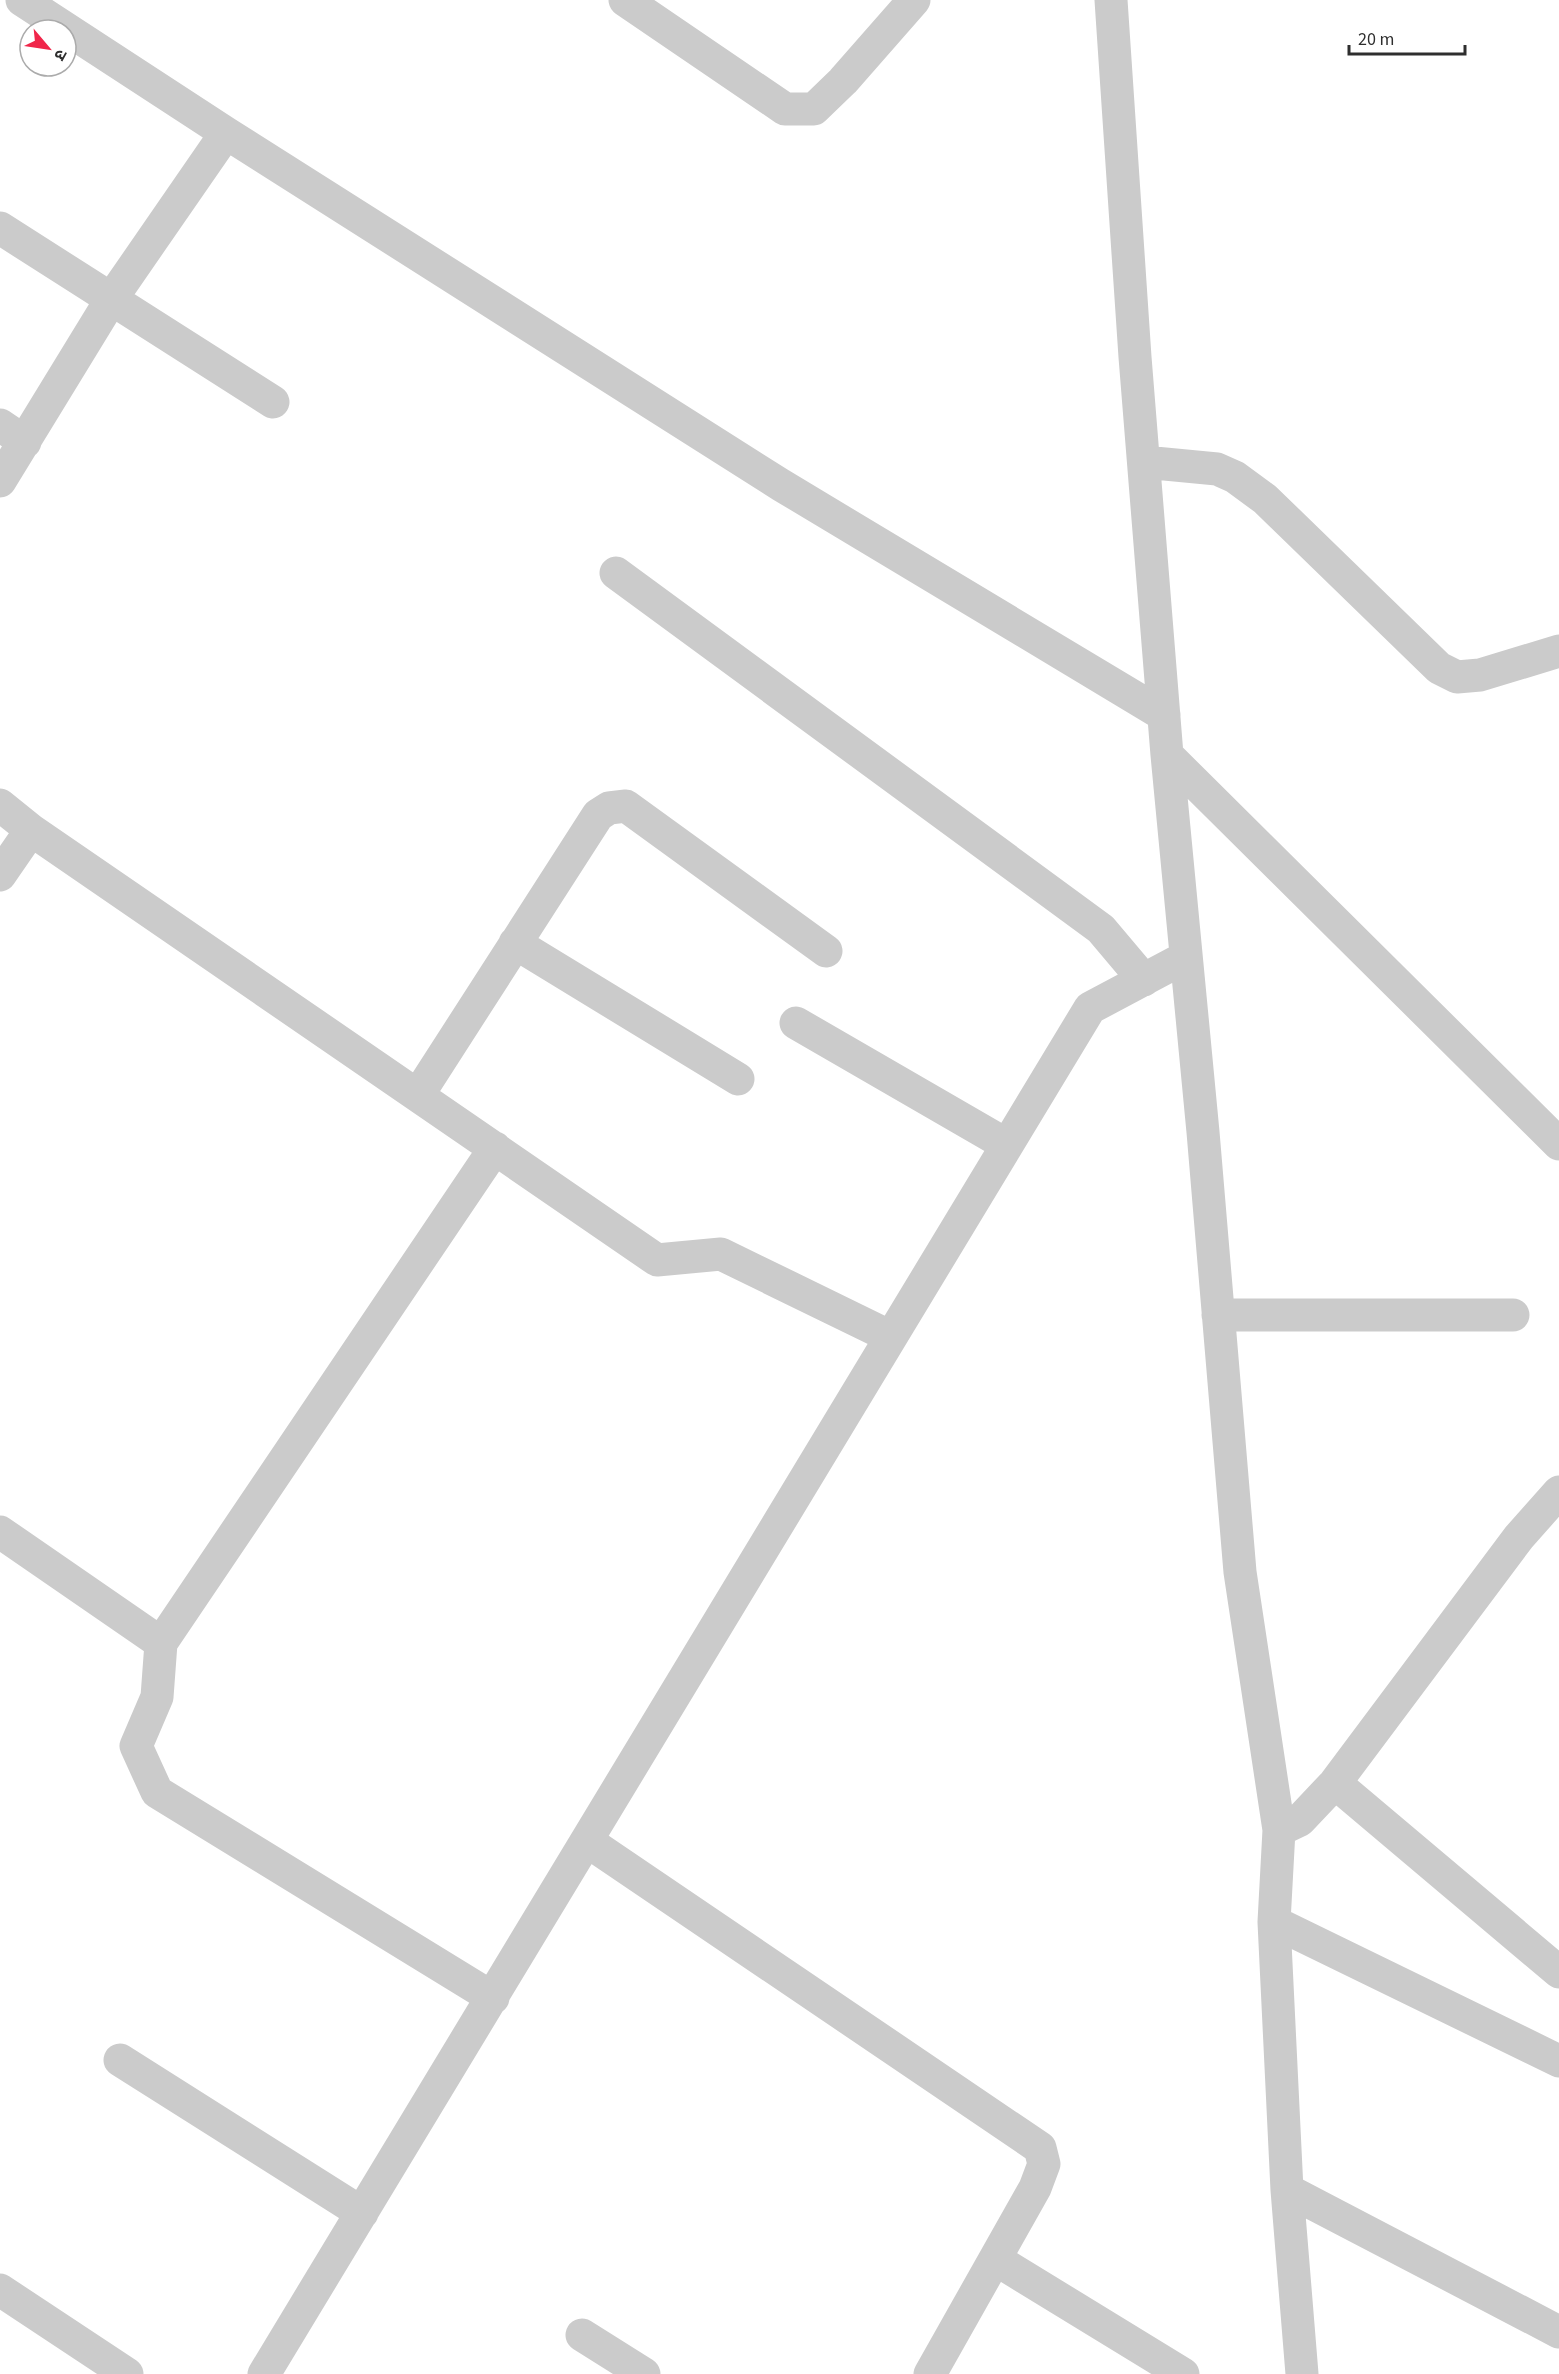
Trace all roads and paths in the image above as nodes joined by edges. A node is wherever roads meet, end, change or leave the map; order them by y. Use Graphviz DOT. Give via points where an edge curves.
graph roads {
  1 [pos="22,0"];
  2 [pos="625,0"];
  3 [pos="914,0"];
  4 [pos="1111,0"];
  5 [pos="226,133"];
  6 [pos="0,228"];
  7 [pos="111,298"];
  8 [pos="273,402"];
  9 [pos="12,434"];
  10 [pos="1144,462"];
  11 [pos="0,482"];
  12 [pos="616,573"];
  13 [pos="1559,651"];
  14 [pos="1164,715"];
  15 [pos="1167,755"];
  16 [pos="0,805"];
  17 [pos="31,830"];
  18 [pos="0,874"];
  19 [pos="515,943"];
  20 [pos="826,951"];
  21 [pos="1186,957"];
  22 [pos="1144,980"];
  23 [pos="796,1023"];
  24 [pos="738,1079"];
  25 [pos="417,1095"];
  26 [pos="1559,1144"];
  27 [pos="1007,1145"];
  28 [pos="495,1148"];
  29 [pos="1218,1315"];
  30 [pos="1513,1315"];
  31 [pos="891,1337"];
  32 [pos="1559,1492"];
  33 [pos="0,1532"];
  34 [pos="161,1643"];
  35 [pos="1335,1783"];
  36 [pos="1279,1830"];
  37 [pos="587,1841"];
  38 [pos="1274,1922"];
  39 [pos="1559,1972"];
  40 [pos="493,1998"];
  41 [pos="120,2060"];
  42 [pos="1559,2061"];
  43 [pos="1287,2190"];
  44 [pos="362,2213"];
  45 [pos="995,2259"];
  46 [pos="0,2290"];
  47 [pos="1559,2332"];
  48 [pos="582,2336"];
  49 [pos="127,2374"];
  50 [pos="264,2374"];
  51 [pos="644,2374"];
  52 [pos="930,2374"];
  53 [pos="1183,2374"];
  54 [pos="1302,2374"];
  1 -- 5 [label="street"];
  2 -- 3 [label="street" via="785,109 814,109"];
  4 -- 10 [label="street"];
  5 -- 7 [label="street"];
  5 -- 14 [label="street" via="781,485"];
  6 -- 7 [label="street"];
  7 -- 8 [label="street"];
  7 -- 9 [label="street"];
  9 -- 11 [label="street"];
  10 -- 13 [label="street" via="1217,468 1235,477 1265,499 1439,668 1457,676 1480,675"];
  10 -- 14 [label="street"];
  12 -- 22 [label="street" via="1101,928"];
  14 -- 15 [label="street"];
  15 -- 21 [label="street"];
  15 -- 26 [label="street"];
  16 -- 17 [label="street"];
  17 -- 18 [label="street"];
  17 -- 25 [label="street"];
  19 -- 20 [label="street" via="598,815 609,808 626,806"];
  19 -- 24 [label="street"];
  19 -- 25 [label="street"];
  21 -- 22 [label="street"];
  21 -- 29 [label="street"];
  22 -- 27 [label="street" via="1090,1008"];
  23 -- 27 [label="street"];
  25 -- 28 [label="street"];
  27 -- 31 [label="street"];
  28 -- 31 [label="street" via="657,1260 721,1254"];
  28 -- 34 [label="street"];
  29 -- 30 [label="street"];
  29 -- 36 [label="street" via="1240,1572"];
  31 -- 37 [label="street"];
  32 -- 35 [label="street" via="1519,1537"];
  33 -- 34 [label="street"];
  34 -- 40 [label="street" via="157,1697 136,1746 157,1792"];
  35 -- 36 [label="street" via="1300,1821"];
  35 -- 39 [label="street"];
  36 -- 38 [label="street"];
  37 -- 40 [label="street"];
  37 -- 45 [label="street" via="1040,2148 1044,2164 1035,2188"];
  38 -- 42 [label="street"];
  38 -- 43 [label="street"];
  40 -- 44 [label="street"];
  41 -- 44 [label="street"];
  43 -- 47 [label="street"];
  43 -- 54 [label="street"];
  44 -- 50 [label="street"];
  45 -- 52 [label="street"];
  45 -- 53 [label="street"];
  46 -- 49 [label="street"];
  48 -- 51 [label="street"];
}
